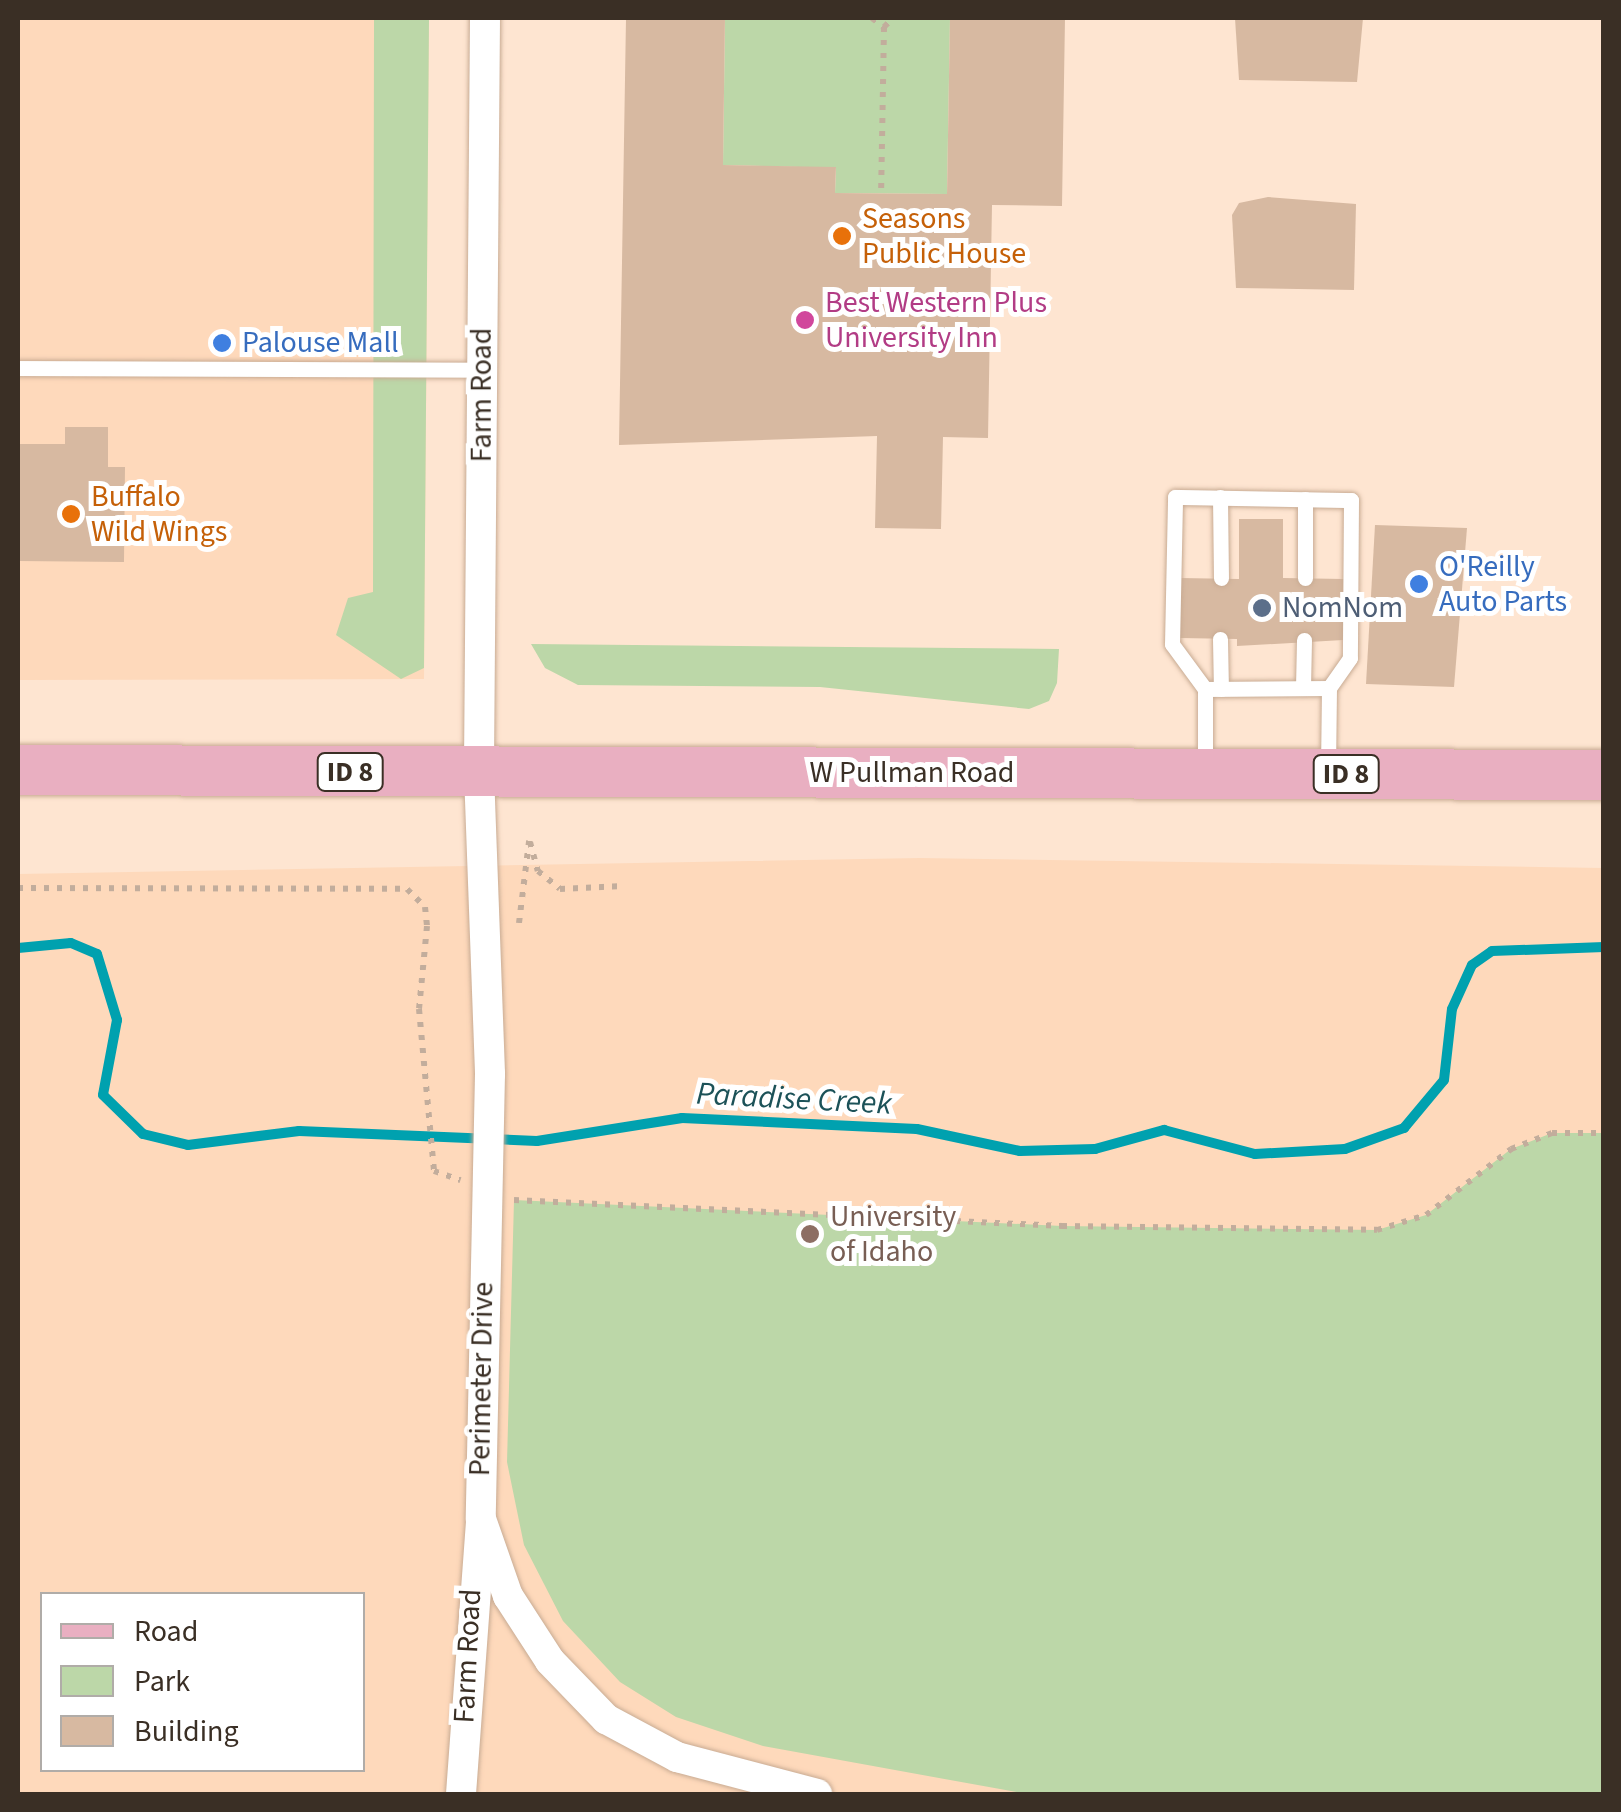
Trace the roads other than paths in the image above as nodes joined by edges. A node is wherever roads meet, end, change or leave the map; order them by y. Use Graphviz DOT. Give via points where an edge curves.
graph roads {
  1 [pos="485,18"];
  2 [pos="18,368"];
  3 [pos="482,370"];
  4 [pos="1220,497"];
  5 [pos="1305,499"];
  6 [pos="1220,578"];
  7 [pos="1304,578"];
  8 [pos="1220,639"];
  9 [pos="1304,640"];
  10 [pos="1304,688"];
  11 [pos="1329,688"];
  12 [pos="1213,689"];
  13 [pos="18,770"];
  14 [pos="480,774"];
  15 [pos="1205,774"];
  16 [pos="1328,774"];
  17 [pos="1604,775"];
  18 [pos="482,1518"];
  19 [pos="461,1794"];
  20 [pos="817,1794"];
  1 -- 3 [label="street, Farm Road"];
  2 -- 3 [label="lane"];
  3 -- 14 [label="street, Farm Road"];
  4 -- 5 [label="lane"];
  4 -- 6 [label="lane"];
  4 -- 12 [label="lane" via="1175,497 1172,644"];
  5 -- 7 [label="lane"];
  5 -- 11 [label="lane" via="1351,500 1350,658"];
  8 -- 12 [label="lane"];
  9 -- 10 [label="lane"];
  10 -- 11 [label="lane"];
  10 -- 12 [label="lane"];
  11 -- 16 [label="lane"];
  12 -- 15 [label="lane"];
  13 -- 14 [label="main road, W Pullman Road / ID 8"];
  14 -- 15 [label="main road, W Pullman Road / ID 8"];
  14 -- 18 [label="street, Perimeter Drive" via="501,1194"];
  15 -- 16 [label="main road, W Pullman Road / ID 8"];
  16 -- 17 [label="main road, W Pullman Road / ID 8"];
  18 -- 19 [label="street, Farm Road" via="468,1602"];
  18 -- 20 [label="street, Perimeter Drive" via="508,1596 550,1661 606,1719 677,1757"];
}
